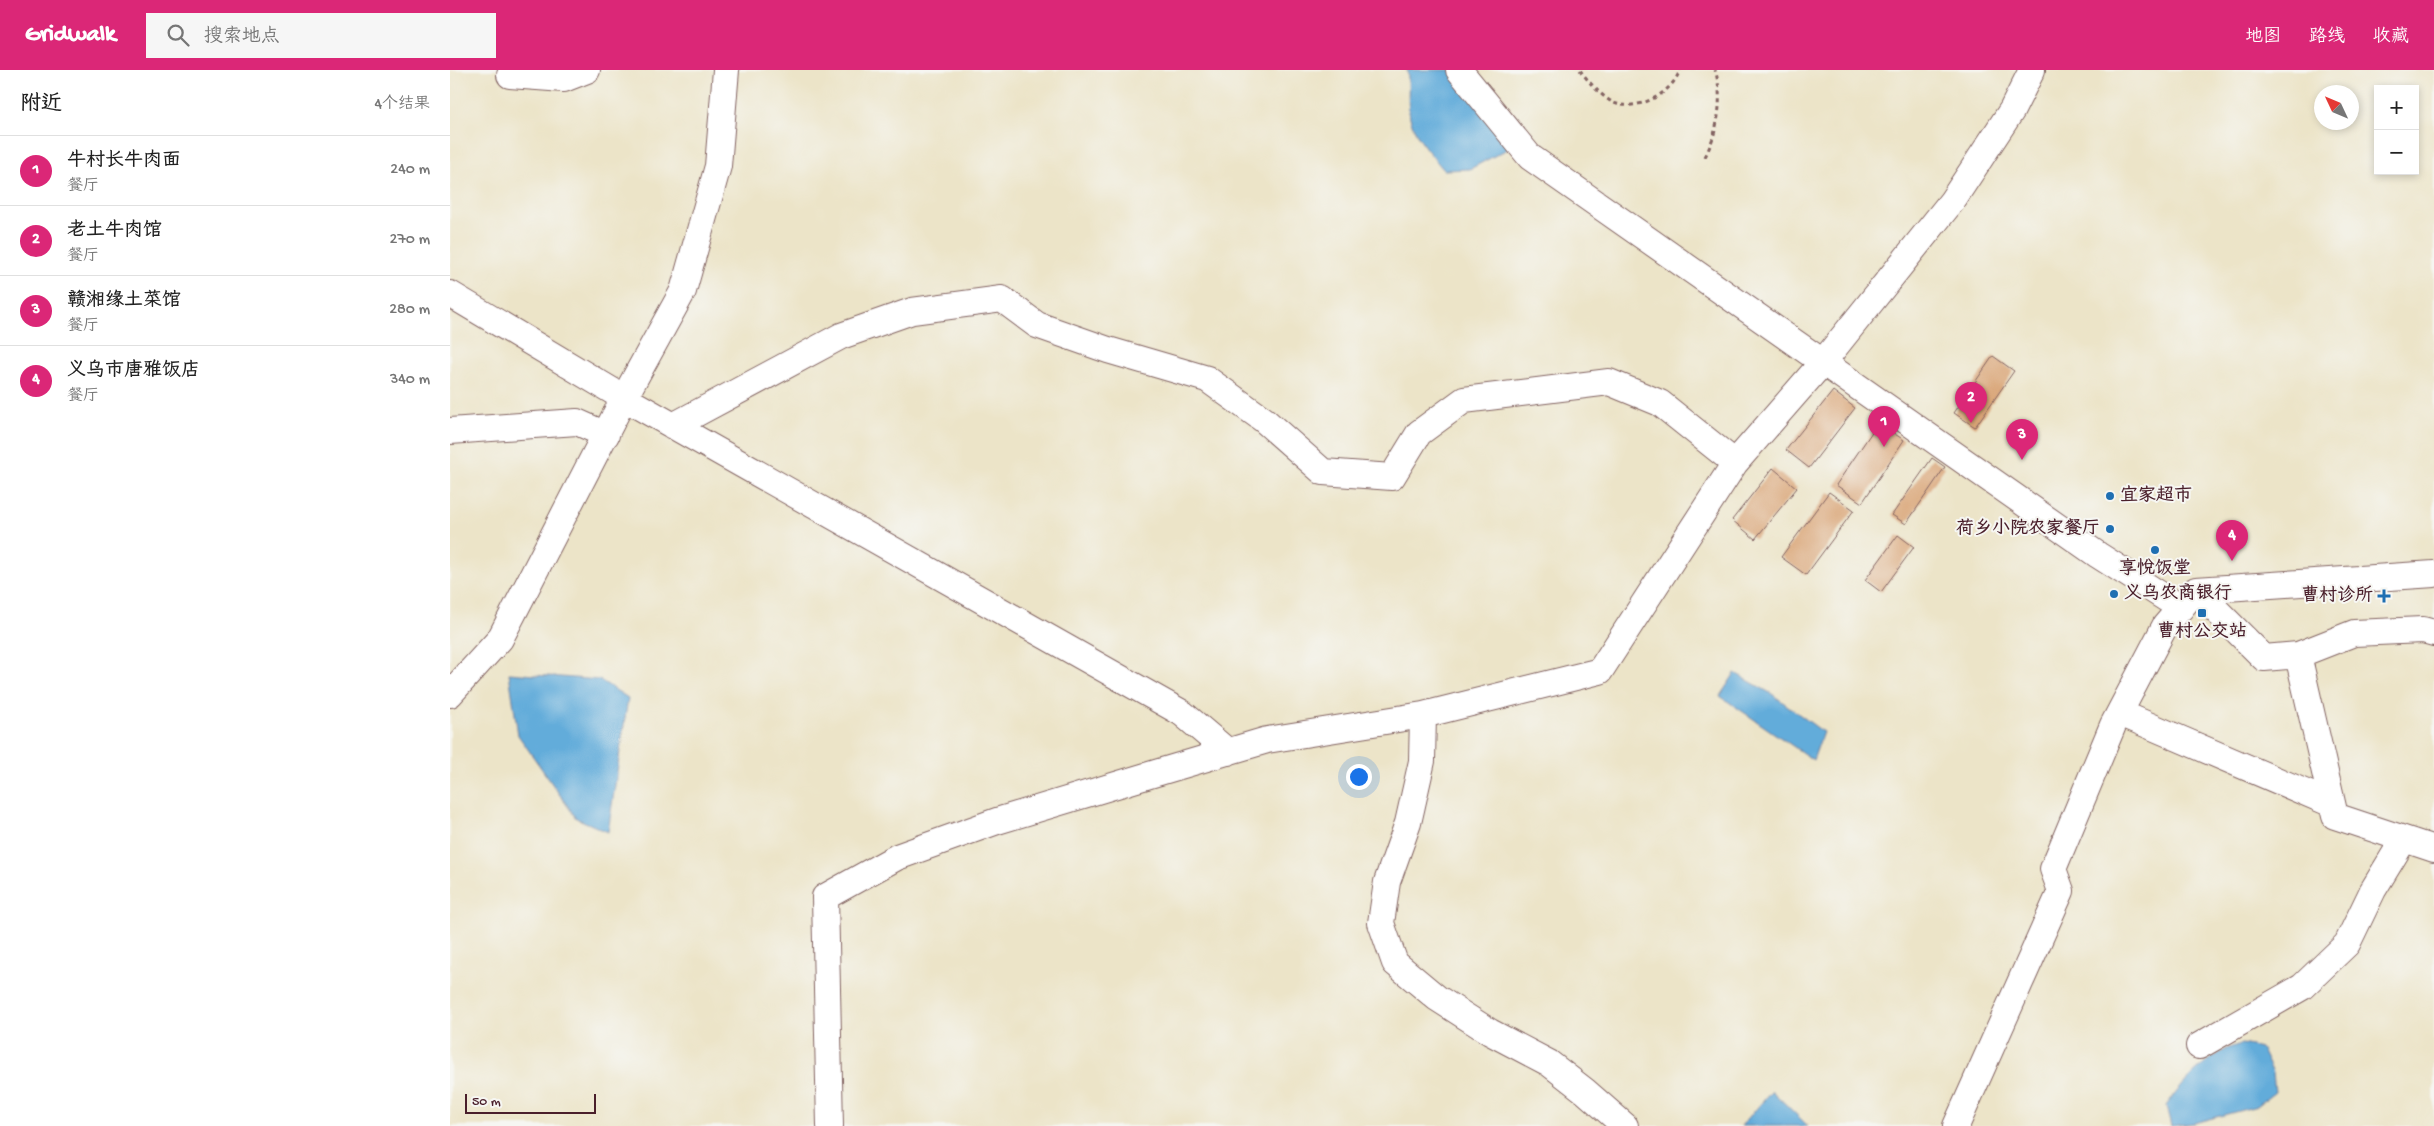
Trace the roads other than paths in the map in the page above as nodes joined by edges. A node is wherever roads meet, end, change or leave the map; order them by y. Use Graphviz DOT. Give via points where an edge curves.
graph roads {
  1 [pos="586,70"];
  2 [pos="726,70"];
  3 [pos="1459,70"];
  4 [pos="2032,70"];
  5 [pos="510,75"];
  6 [pos="450,294"];
  7 [pos="1823,362"];
  8 [pos="624,398"];
  9 [pos="673,426"];
  10 [pos="450,431"];
  11 [pos="606,435"];
  12 [pos="1735,463"];
  13 [pos="2434,574"];
  14 [pos="2189,599"];
  15 [pos="2434,633"];
  16 [pos="2298,655"];
  17 [pos="450,694"];
  18 [pos="2120,713"];
  19 [pos="1423,715"];
  20 [pos="1228,752"];
  21 [pos="2332,804"];
  22 [pos="2404,839"];
  23 [pos="2434,849"];
  24 [pos="2198,1046"];
  25 [pos="830,1126"];
  26 [pos="1625,1126"];
  27 [pos="1956,1126"];
  1 -- 5 [label="street" via="564,79"];
  2 -- 8 [label="street" via="718,166 683,291"];
  3 -- 7 [label="street" via="1530,157"];
  4 -- 7 [label="street" via="2012,110 1952,201"];
  6 -- 8 [label="street"];
  7 -- 12 [label="street"];
  7 -- 14 [label="street" via="2098,555"];
  8 -- 9 [label="street"];
  8 -- 11 [label="street"];
  9 -- 12 [label="street" via="841,336 912,311 1002,299 1037,325 1207,379 1264,420 1323,472 1392,477 1419,433 1464,400 1609,382 1660,403"];
  9 -- 20 [label="street" via="1182,713"];
  10 -- 11 [label="street" via="577,422"];
  11 -- 17 [label="street" via="500,639"];
  12 -- 19 [label="street" via="1600,671"];
  13 -- 14 [label="street"];
  14 -- 16 [label="street" via="2264,658"];
  14 -- 18 [label="street" via="2166,626"];
  15 -- 16 [label="street" via="2423,630 2354,633"];
  16 -- 21 [label="street"];
  18 -- 21 [label="street"];
  18 -- 27 [label="street" via="2053,869 2061,891"];
  19 -- 20 [label="street" via="1267,740"];
  19 -- 26 [label="street" via="1422,761 1408,823 1387,882 1381,923 1395,963 1438,998 1490,1032 1549,1063"];
  20 -- 25 [label="street" via="997,821 897,857 825,897"];
  21 -- 22 [label="street" via="2335,816"];
  22 -- 23 [label="street"];
  22 -- 24 [label="street" via="2373,890 2347,944 2302,987"];
}
